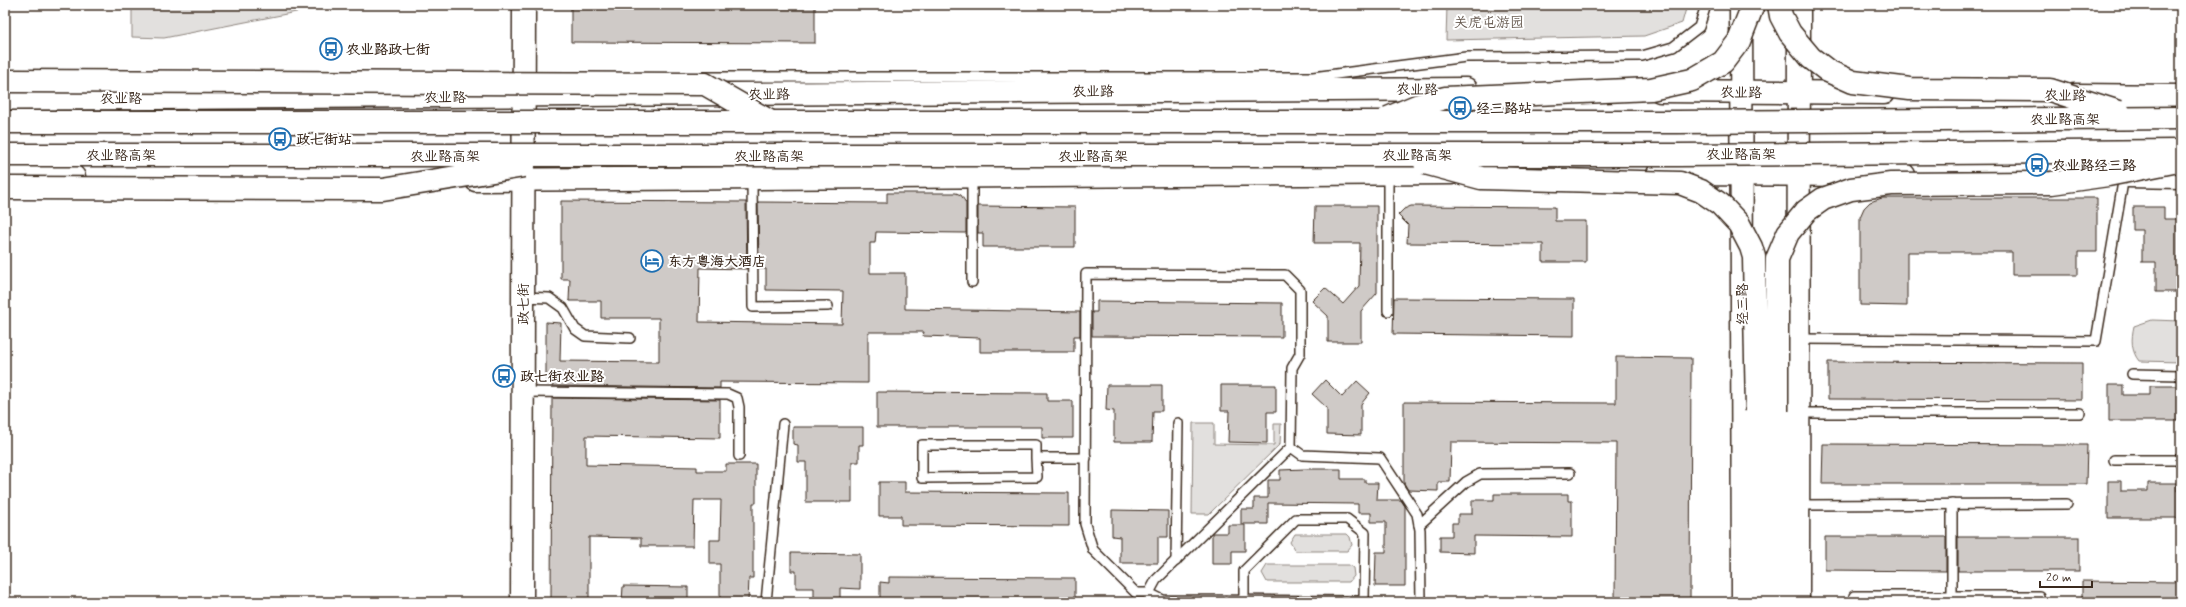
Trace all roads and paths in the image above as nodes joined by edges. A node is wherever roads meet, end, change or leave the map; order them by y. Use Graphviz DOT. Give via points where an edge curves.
graph roads {
  1 [pos="524,5"];
  2 [pos="1706,5"];
  3 [pos="1741,5"];
  4 [pos="1753,5"];
  5 [pos="1779,5"];
  6 [pos="1799,5"];
  7 [pos="5,81"];
  8 [pos="524,86"];
  9 [pos="1741,92"];
  10 [pos="1799,93"];
  11 [pos="2181,96"];
  12 [pos="5,99"];
  13 [pos="2138,118"];
  14 [pos="2181,118"];
  15 [pos="5,122"];
  16 [pos="772,122"];
  17 [pos="1378,122"];
  18 [pos="2181,151"];
  19 [pos="5,155"];
  20 [pos="588,156"];
  21 [pos="2181,160"];
  22 [pos="1391,164"];
  23 [pos="1741,174"];
  24 [pos="1799,175"];
  25 [pos="972,176"];
  26 [pos="2124,176"];
  27 [pos="5,177"];
  28 [pos="2181,177"];
  29 [pos="752,178"];
  30 [pos="524,180"];
  31 [pos="5,188"];
  32 [pos="972,282"];
  33 [pos="523,297"];
  34 [pos="828,306"];
  35 [pos="1388,311"];
  36 [pos="630,338"];
  37 [pos="1798,339"];
  38 [pos="2132,374"];
  39 [pos="2181,375"];
  40 [pos="523,392"];
  41 [pos="1778,412"];
  42 [pos="2080,413"];
  43 [pos="1178,423"];
  44 [pos="783,424"];
  45 [pos="1291,447"];
  46 [pos="739,456"];
  47 [pos="1036,458"];
  48 [pos="1086,458"];
  49 [pos="2114,460"];
  50 [pos="2181,460"];
  51 [pos="1570,473"];
  52 [pos="1952,504"];
  53 [pos="2067,504"];
  54 [pos="1798,505"];
  55 [pos="1419,525"];
  56 [pos="1176,561"];
  57 [pos="1854,596"];
  58 [pos="1952,596"];
  59 [pos="2039,596"];
  60 [pos="1149,598"];
  61 [pos="1244,600"];
  62 [pos="522,602"];
  63 [pos="766,602"];
  64 [pos="1420,602"];
  65 [pos="1743,602"];
  66 [pos="1760,602"];
  67 [pos="1778,602"];
  68 [pos="1798,602"];
  1 -- 8 [label="main road, 政七街"];
  2 -- 8 [label="lane" via="1699,27 1673,47 1642,56 1466,57 1313,78"];
  3 -- 9 [label="main road, 经三路"];
  4 -- 17 [label="main road, bridge" via="1739,41 1722,62 1692,80 1651,89 1446,98 1419,105"];
  5 -- 13 [label="main road, bridge" via="1781,16 1790,33 1811,58 1853,82 1910,89 2050,90"];
  6 -- 10 [label="main road"];
  7 -- 16 [label="main road, bridge" via="704,84"];
  8 -- 9 [label="main road, 农业路" via="1370,88"];
  8 -- 12 [label="main road, 农业路"];
  8 -- 30 [label="main road, 政七街"];
  9 -- 10 [label="main road, 农业路"];
  9 -- 23 [label="main road, 经三路"];
  10 -- 11 [label="main road, 农业路"];
  10 -- 24 [label="main road"];
  13 -- 14 [label="main road, 农业路高架, bridge"];
  13 -- 17 [label="main road, 农业路高架, bridge"];
  15 -- 16 [label="main road, 农业路高架, bridge"];
  16 -- 17 [label="main road, 农业路高架, bridge"];
  18 -- 22 [label="main road, 农业路高架, bridge"];
  19 -- 20 [label="main road, 农业路高架, bridge"];
  20 -- 22 [label="main road, 农业路高架, bridge"];
  20 -- 31 [label="main road, bridge" via="383,189"];
  21 -- 41 [label="main road, bridge" via="2052,183 1891,184 1851,189 1823,199 1806,211 1788,233 1777,259"];
  22 -- 23 [label="main road"];
  22 -- 25 [label="main road"];
  22 -- 35 [label="lane"];
  22 -- 41 [label="main road, bridge" via="1481,178 1680,183 1701,191 1720,204 1740,224 1754,257"];
  23 -- 24 [label="main road"];
  23 -- 65 [label="main road, 经三路"];
  24 -- 26 [label="main road"];
  24 -- 37 [label="main road"];
  25 -- 29 [label="main road"];
  25 -- 32 [label="lane"];
  26 -- 28 [label="main road"];
  26 -- 37 [label="lane" via="2096,341"];
  27 -- 30 [label="main road"];
  29 -- 30 [label="main road"];
  29 -- 34 [label="lane" via="753,307"];
  30 -- 33 [label="main road, 政七街"];
  33 -- 36 [label="lane" via="549,298 563,308 575,329 585,336"];
  33 -- 40 [label="main road, 政七街"];
  37 -- 41 [label="main road"];
  38 -- 39 [label="lane"];
  40 -- 46 [label="lane" via="728,394 737,398 739,407"];
  40 -- 62 [label="main road, 政七街"];
  41 -- 42 [label="lane"];
  41 -- 54 [label="main road"];
  41 -- 66 [label="main road"];
  41 -- 67 [label="main road"];
  43 -- 56 [label="lane"];
  44 -- 63 [label="lane"];
  45 -- 48 [label="lane" via="1292,368 1300,354 1300,290 1285,275 1086,274"];
  45 -- 55 [label="lane" via="1302,455 1380,458 1417,514"];
  45 -- 56 [label="lane"];
  47 -- 47 [label="lane" via="1036,445 922,445 922,478 1037,477"];
  47 -- 48 [label="lane"];
  48 -- 60 [label="lane" via="1085,524 1093,550 1136,593"];
  49 -- 50 [label="lane"];
  51 -- 55 [label="lane" via="1480,474 1466,482"];
  52 -- 53 [label="lane"];
  52 -- 54 [label="lane"];
  52 -- 58 [label="lane"];
  54 -- 68 [label="main road"];
  55 -- 64 [label="lane"];
  56 -- 60 [label="lane" via="1156,580"];
  57 -- 58 [label="lane"];
  58 -- 59 [label="lane"];
  60 -- 61 [label="lane"];
  61 -- 61 [label="lane" via="1364,601 1365,534 1347,519 1296,519 1244,571"];
}
